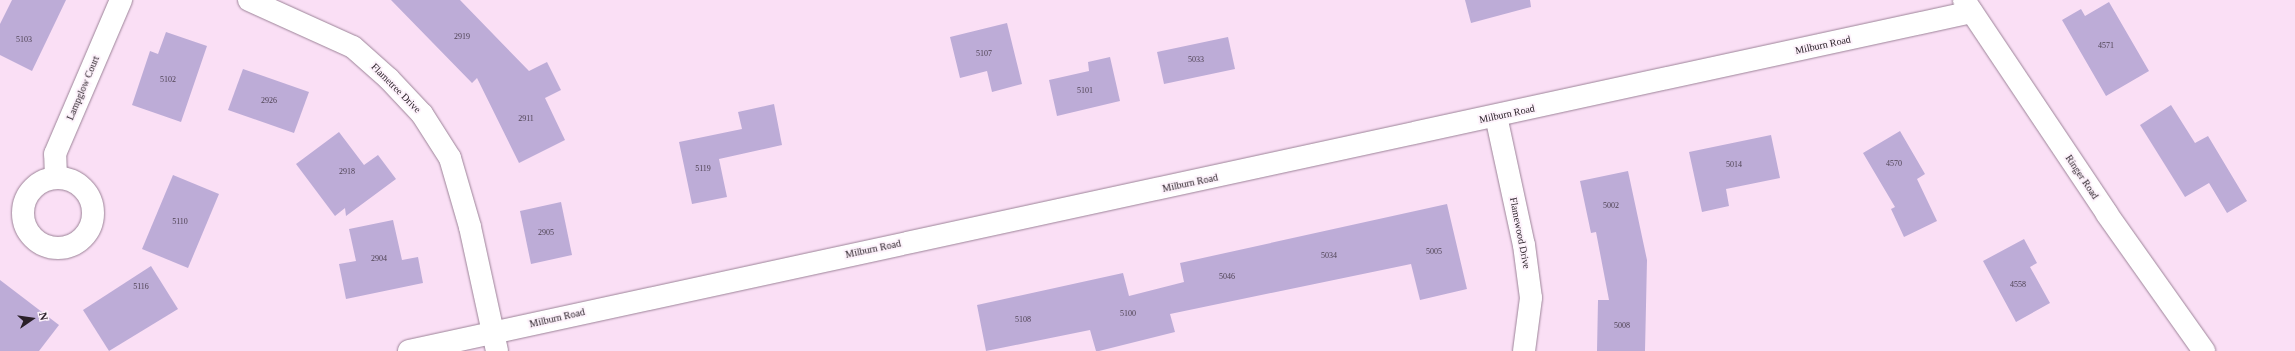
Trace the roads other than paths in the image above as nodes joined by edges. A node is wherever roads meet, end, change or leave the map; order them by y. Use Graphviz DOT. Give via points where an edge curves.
graph roads {
  1 [pos="121,0"];
  2 [pos="249,0"];
  3 [pos="1968,6"];
  4 [pos="1496,116"];
  5 [pos="56,178"];
  6 [pos="496,342"];
  7 [pos="409,351"];
  8 [pos="1524,351"];
  9 [pos="2204,351"];
  1 -- 5 [label="street, Lampglow Court" via="54,154"];
  2 -- 6 [label="street, Flametree Drive" via="353,48 389,79 422,114 450,158 470,227"];
  3 -- 4 [label="street, Milburn Road"];
  3 -- 9 [label="street, Ringer Road" via="2107,214"];
  4 -- 6 [label="street, Milburn Road"];
  4 -- 8 [label="street, Flamewood Drive" via="1524,245 1531,298"];
  6 -- 7 [label="street, Milburn Road"];
}
